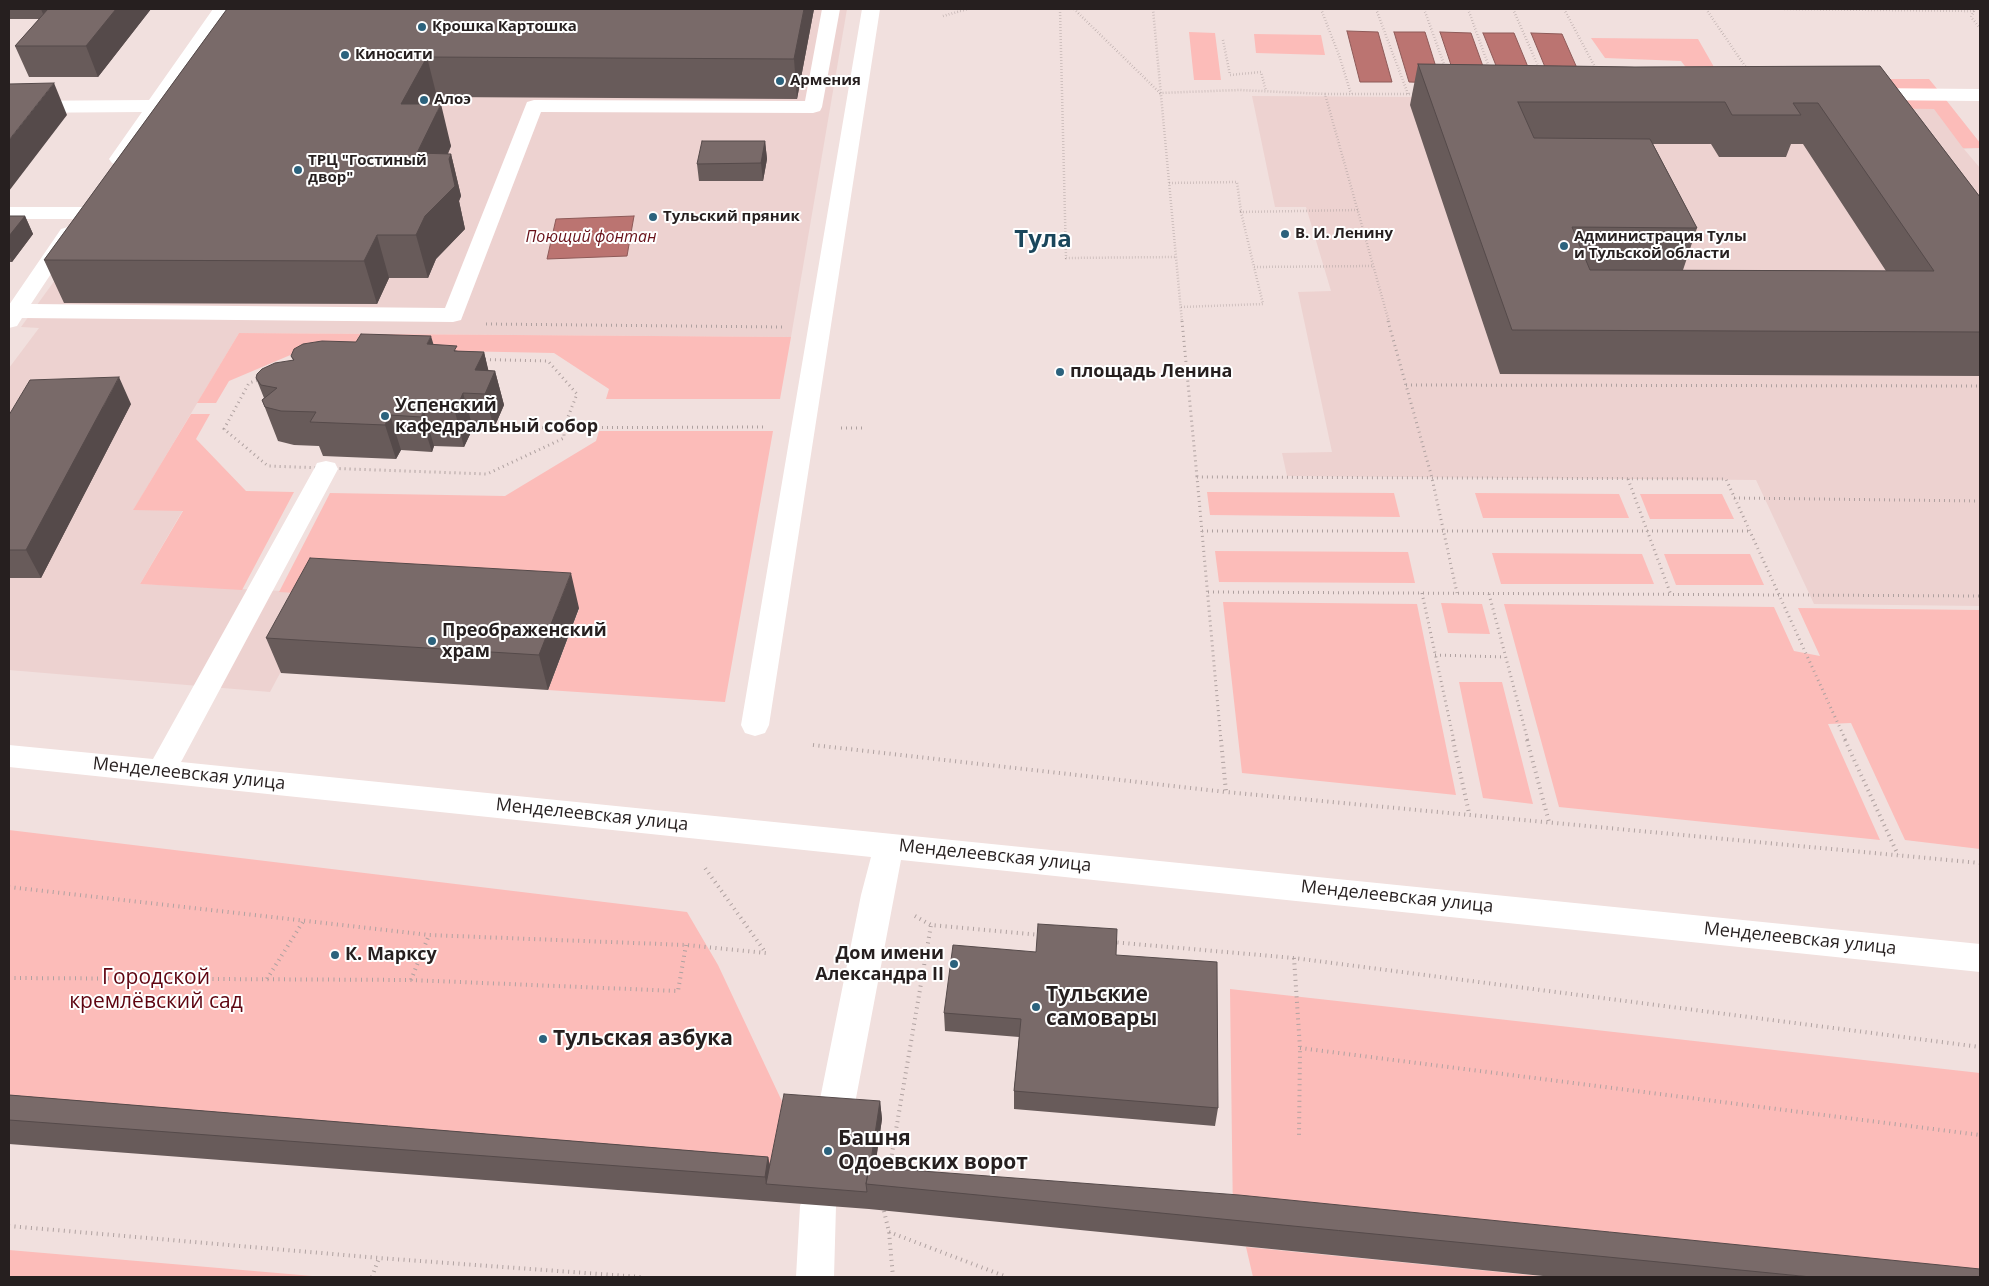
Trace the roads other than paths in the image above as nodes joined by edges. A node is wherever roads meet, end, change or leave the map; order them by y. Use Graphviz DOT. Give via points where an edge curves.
graph roads {
  1 [pos="221,9"];
  2 [pos="831,9"];
  3 [pos="871,9"];
  4 [pos="1851,94"];
  5 [pos="1980,95"];
  6 [pos="155,106"];
  7 [pos="9,107"];
  8 [pos="110,172"];
  9 [pos="9,213"];
  10 [pos="12,316"];
  11 [pos="326,469"];
  12 [pos="755,725"];
  13 [pos="9,756"];
  14 [pos="161,771"];
  15 [pos="889,845"];
  16 [pos="1980,958"];
  17 [pos="835,1114"];
  18 [pos="818,1206"];
  19 [pos="815,1277"];
  1 -- 6 [label="street"];
  2 -- 10 [label="street" via="813,107 534,106 453,315 147,308"];
  3 -- 12 [label="street"];
  4 -- 5 [label="street"];
  6 -- 7 [label="street"];
  6 -- 8 [label="street"];
  9 -- 10 [label="street" via="88,205"];
  11 -- 14 [label="street"];
  13 -- 14 [label="street, Менделеевская улица"];
  14 -- 15 [label="street, Менделеевская улица"];
  15 -- 16 [label="street, Менделеевская улица"];
  15 -- 17 [label="street"];
  18 -- 19 [label="street"];
}
